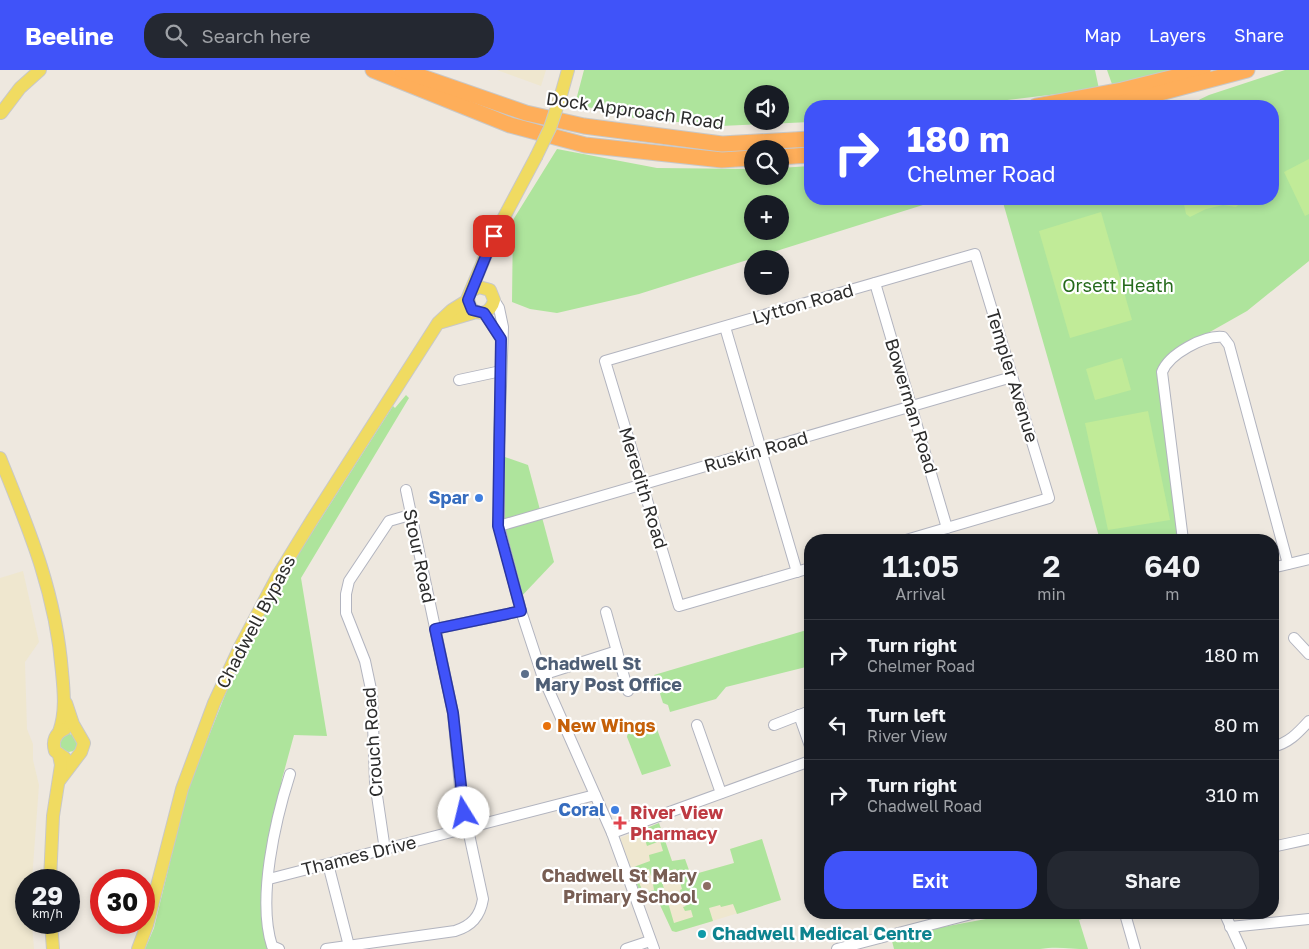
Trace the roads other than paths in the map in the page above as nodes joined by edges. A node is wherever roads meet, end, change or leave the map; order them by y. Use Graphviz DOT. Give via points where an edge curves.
graph roads {
  1 [pos="40,70"];
  2 [pos="373,70"];
  3 [pos="402,70"];
  4 [pos="568,70"];
  5 [pos="1203,70"];
  6 [pos="1247,70"];
  7 [pos="20,88"];
  8 [pos="0,100"];
  9 [pos="1068,100"];
  10 [pos="1134,100"];
  11 [pos="0,115"];
  12 [pos="804,139"];
  13 [pos="804,155"];
  14 [pos="789,156"];
  15 [pos="744,159"];
  16 [pos="486,253"];
  17 [pos="975,254"];
  18 [pos="874,283"];
  19 [pos="487,288"];
  20 [pos="469,295"];
  21 [pos="494,300"];
  22 [pos="480,312"];
  23 [pos="438,323"];
  24 [pos="725,327"];
  25 [pos="501,339"];
  26 [pos="631,354"];
  27 [pos="501,371"];
  28 [pos="463,377"];
  29 [pos="1012,377"];
  30 [pos="910,407"];
  31 [pos="761,450"];
  32 [pos="0,458"];
  33 [pos="642,484"];
  34 [pos="406,490"];
  35 [pos="410,515"];
  36 [pos="498,526"];
  37 [pos="947,528"];
  38 [pos="926,534"];
  39 [pos="1182,534"];
  40 [pos="1309,559"];
  41 [pos="1288,564"];
  42 [pos="1279,566"];
  43 [pos="804,570"];
  44 [pos="797,572"];
  45 [pos="521,611"];
  46 [pos="606,612"];
  47 [pos="435,629"];
  48 [pos="1301,641"];
  49 [pos="617,651"];
  50 [pos="1309,654"];
  51 [pos="542,675"];
  52 [pos="628,691"];
  53 [pos="64,698"];
  54 [pos="804,713"];
  55 [pos="799,715"];
  56 [pos="1309,721"];
  57 [pos="697,725"];
  58 [pos="774,725"];
  59 [pos="804,729"];
  60 [pos="77,731"];
  61 [pos="59,732"];
  62 [pos="1279,746"];
  63 [pos="81,752"];
  64 [pos="59,755"];
  65 [pos="804,763"];
  66 [pos="290,774"];
  67 [pos="59,781"];
  68 [pos="721,794"];
  69 [pos="595,795"];
  70 [pos="467,829"];
  71 [pos="612,833"];
  72 [pos="1309,839"];
  73 [pos="1279,845"];
  74 [pos="385,850"];
  75 [pos="328,864"];
  76 [pos="51,869"];
  77 [pos="269,879"];
  78 [pos="952,919"];
  79 [pos="1126,919"];
  80 [pos="1227,919"];
  81 [pos="1309,919"];
  82 [pos="1230,927"];
  83 [pos="51,934"];
  84 [pos="652,945"];
  85 [pos="349,946"];
  86 [pos="52,949"];
  87 [pos="138,949"];
  88 [pos="279,949"];
  89 [pos="326,949"];
  90 [pos="626,949"];
  91 [pos="837,949"];
  92 [pos="1135,949"];
  93 [pos="1241,949"];
  1 -- 7 [label="main road"];
  2 -- 15 [label="highway, Dock Approach Road" via="510,125 585,145 722,160"];
  3 -- 12 [label="highway, Dock Approach Road" via="526,113 584,126 722,144"];
  4 -- 16 [label="main road, bridge" via="550,128"];
  5 -- 9 [label="highway"];
  6 -- 10 [label="highway"];
  7 -- 8 [label="main road"];
  7 -- 11 [label="main road"];
  13 -- 14 [label="highway"];
  16 -- 19 [label="main road"];
  16 -- 20 [label="main road"];
  17 -- 18 [label="street, Lytton Road"];
  17 -- 29 [label="street, Templer Avenue"];
  18 -- 24 [label="street, Lytton Road"];
  18 -- 30 [label="street, Bowerman Road"];
  19 -- 20 [label="main road" via="479,286"];
  19 -- 21 [label="main road"];
  20 -- 22 [label="main road" via="470,307"];
  20 -- 23 [label="main road, Chadwell Bypass"];
  21 -- 22 [label="main road" via="491,308"];
  21 -- 25 [label="street" via="503,327"];
  22 -- 23 [label="main road"];
  22 -- 25 [label="street"];
  23 -- 87 [label="main road, Chadwell Bypass" via="312,520 240,647 214,703 182,789"];
  24 -- 26 [label="street, Lytton Road"];
  24 -- 31 [label="street"];
  25 -- 27 [label="street"];
  26 -- 33 [label="street, Meredith Road" via="605,362"];
  27 -- 28 [label="street"];
  27 -- 36 [label="street"];
  29 -- 30 [label="street, Ruskin Road"];
  29 -- 37 [label="street, Templer Avenue" via="1049,498"];
  30 -- 31 [label="street, Ruskin Road"];
  30 -- 37 [label="street, Bowerman Road"];
  31 -- 33 [label="street, Ruskin Road"];
  31 -- 44 [label="street"];
  32 -- 53 [label="main road" via="49,589 60,643"];
  33 -- 36 [label="street, Ruskin Road"];
  33 -- 44 [label="street, Meredith Road" via="679,606"];
  34 -- 35 [label="street, Stour Road"];
  35 -- 47 [label="street, Stour Road"];
  35 -- 74 [label="street, Crouch Road" via="389,521 349,581 346,594 346,613 365,661 372,694 374,782"];
  36 -- 45 [label="street"];
  37 -- 38 [label="street"];
  39 -- 41 [label="street" via="1162,372 1177,353 1214,336 1223,337 1229,345"];
  40 -- 41 [label="street"];
  41 -- 42 [label="street"];
  43 -- 44 [label="street"];
  45 -- 47 [label="street"];
  45 -- 51 [label="street"];
  46 -- 49 [label="street"];
  47 -- 70 [label="street, Stour Road" via="453,713"];
  48 -- 50 [label="street"];
  49 -- 51 [label="street"];
  49 -- 52 [label="street"];
  51 -- 69 [label="street"];
  53 -- 60 [label="main road"];
  53 -- 61 [label="main road"];
  54 -- 55 [label="street"];
  55 -- 58 [label="street"];
  55 -- 59 [label="street"];
  56 -- 62 [label="street" via="1296,736"];
  57 -- 68 [label="street"];
  60 -- 61 [label="main road" via="68,728"];
  60 -- 63 [label="main road" via="84,743"];
  61 -- 64 [label="main road" via="54,742"];
  63 -- 64 [label="main road" via="72,758"];
  63 -- 67 [label="main road"];
  64 -- 67 [label="main road"];
  65 -- 68 [label="street"];
  66 -- 77 [label="street" via="273,840"];
  67 -- 76 [label="main road" via="53,816"];
  68 -- 71 [label="street"];
  69 -- 70 [label="street, Thames Drive"];
  69 -- 71 [label="street"];
  70 -- 74 [label="street, Thames Drive"];
  70 -- 85 [label="street, Stour Road" via="483,899 473,923 455,931"];
  71 -- 84 [label="street"];
  72 -- 73 [label="street"];
  74 -- 75 [label="street, Thames Drive"];
  75 -- 77 [label="street, Thames Drive"];
  75 -- 85 [label="street"];
  77 -- 88 [label="street" via="269,934 272,946"];
  78 -- 91 [label="street"];
  79 -- 92 [label="street"];
  80 -- 82 [label="street"];
  81 -- 82 [label="street"];
  82 -- 93 [label="street"];
  83 -- 86 [label="main road"];
  84 -- 90 [label="street"];
  85 -- 89 [label="street, Stour Road"];
}
